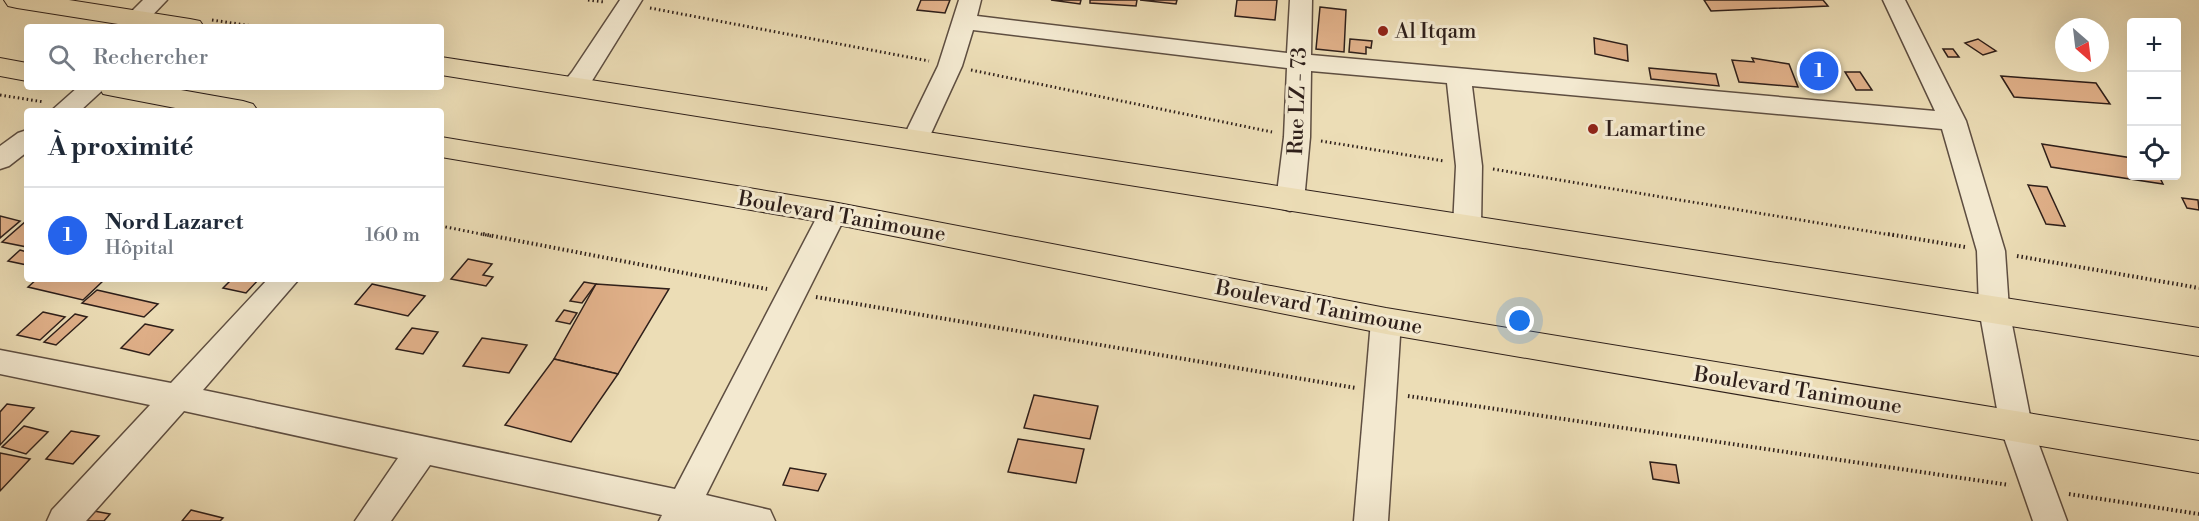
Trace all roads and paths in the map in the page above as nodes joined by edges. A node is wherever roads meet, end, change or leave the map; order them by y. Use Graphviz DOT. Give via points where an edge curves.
graph roads {
  1 [pos="17,0"];
  2 [pos="156,0"];
  3 [pos="588,0"];
  4 [pos="1301,0"];
  5 [pos="1894,0"];
  6 [pos="630,2"];
  7 [pos="967,11"];
  8 [pos="136,19"];
  9 [pos="170,24"];
  10 [pos="1299,62"];
  11 [pos="444,66"];
  12 [pos="950,66"];
  13 [pos="0,67"];
  14 [pos="24,71"];
  15 [pos="1459,76"];
  16 [pos="572,87"];
  17 [pos="90,90"];
  18 [pos="129,90"];
  19 [pos="68,108"];
  20 [pos="227,108"];
  21 [pos="1953,121"];
  22 [pos="1297,137"];
  23 [pos="915,140"];
  24 [pos="24,141"];
  25 [pos="444,148"];
  26 [pos="0,160"];
  27 [pos="1469,166"];
  28 [pos="1290,201"];
  29 [pos="833,213"];
  30 [pos="1467,226"];
  31 [pos="444,227"];
  32 [pos="1991,251"];
  33 [pos="282,282"];
  34 [pos="2199,288"];
  35 [pos="792,293"];
  36 [pos="1994,309"];
  37 [pos="1386,321"];
  38 [pos="2199,342"];
  39 [pos="0,362"];
  40 [pos="1381,392"];
  41 [pos="176,397"];
  42 [pos="2016,426"];
  43 [pos="421,451"];
  44 [pos="2199,457"];
  45 [pos="2039,489"];
  46 [pos="680,514"];
  47 [pos="2199,514"];
  48 [pos="64,521"];
  49 [pos="372,521"];
  50 [pos="758,521"];
  51 [pos="1371,521"];
  52 [pos="2050,521"];
  1 -- 8 [label="main road"];
  2 -- 8 [label="street"];
  3 -- 6 [label="path"];
  4 -- 10 [label="street, Rue LZ - 73"];
  5 -- 21 [label="street"];
  6 -- 12 [label="path"];
  6 -- 16 [label="street"];
  7 -- 10 [label="street"];
  7 -- 12 [label="street"];
  8 -- 9 [label="main road"];
  10 -- 15 [label="street"];
  10 -- 22 [label="street, Rue LZ - 73"];
  11 -- 16 [label="main road"];
  12 -- 22 [label="path"];
  12 -- 23 [label="street"];
  13 -- 14 [label="main road"];
  15 -- 21 [label="street"];
  15 -- 27 [label="street"];
  16 -- 23 [label="main road"];
  17 -- 19 [label="street"];
  18 -- 20 [label="main road"];
  21 -- 32 [label="street"];
  22 -- 27 [label="path"];
  22 -- 28 [label="street, Rue LZ - 73"];
  23 -- 28 [label="main road"];
  24 -- 26 [label="street"];
  25 -- 29 [label="main road, Boulevard Tanimoune"];
  27 -- 30 [label="street"];
  27 -- 32 [label="path"];
  28 -- 30 [label="main road"];
  29 -- 35 [label="street"];
  29 -- 37 [label="main road, Boulevard Tanimoune"];
  30 -- 36 [label="main road"];
  31 -- 35 [label="path"];
  32 -- 34 [label="path"];
  32 -- 36 [label="street"];
  33 -- 41 [label="street"];
  35 -- 40 [label="path"];
  35 -- 46 [label="street"];
  36 -- 38 [label="main road"];
  36 -- 42 [label="street"];
  37 -- 40 [label="street"];
  37 -- 42 [label="main road, Boulevard Tanimoune"];
  39 -- 41 [label="street"];
  40 -- 45 [label="path"];
  40 -- 51 [label="street"];
  41 -- 43 [label="street"];
  41 -- 48 [label="street"];
  42 -- 44 [label="main road, Boulevard Tanimoune"];
  42 -- 45 [label="street"];
  43 -- 46 [label="street"];
  43 -- 49 [label="street"];
  45 -- 47 [label="path"];
  45 -- 52 [label="street"];
  46 -- 50 [label="street"];
}
